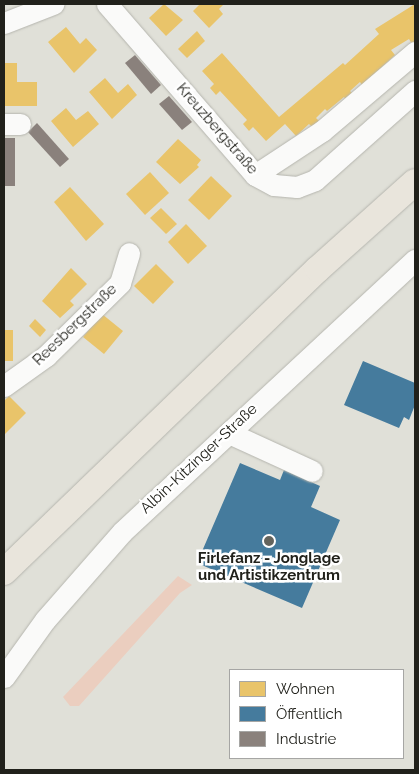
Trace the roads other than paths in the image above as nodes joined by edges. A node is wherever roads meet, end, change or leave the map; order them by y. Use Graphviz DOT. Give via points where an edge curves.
graph roads {
  1 [pos="53,4"];
  2 [pos="107,4"];
  3 [pos="4,22"];
  4 [pos="415,52"];
  5 [pos="415,91"];
  6 [pos="255,175"];
  7 [pos="415,182"];
  8 [pos="129,252"];
  9 [pos="415,260"];
  10 [pos="4,386"];
  11 [pos="229,433"];
  12 [pos="312,471"];
  13 [pos="4,572"];
  14 [pos="4,677"];
  1 -- 3 [label="street"];
  2 -- 6 [label="street, Kreuzbergstraße"];
  4 -- 6 [label="street" via="322,131"];
  5 -- 6 [label="street, Kreuzbergstraße" via="315,180 287,187 274,185"];
  7 -- 13 [label="main road" via="318,269"];
  8 -- 10 [label="street, Reesbergstraße" via="116,286 46,356"];
  9 -- 11 [label="street, Albin-Kitzinger-Straße"];
  11 -- 12 [label="street"];
  11 -- 14 [label="street, Albin-Kitzinger-Straße" via="97,558 45,620"];
}
